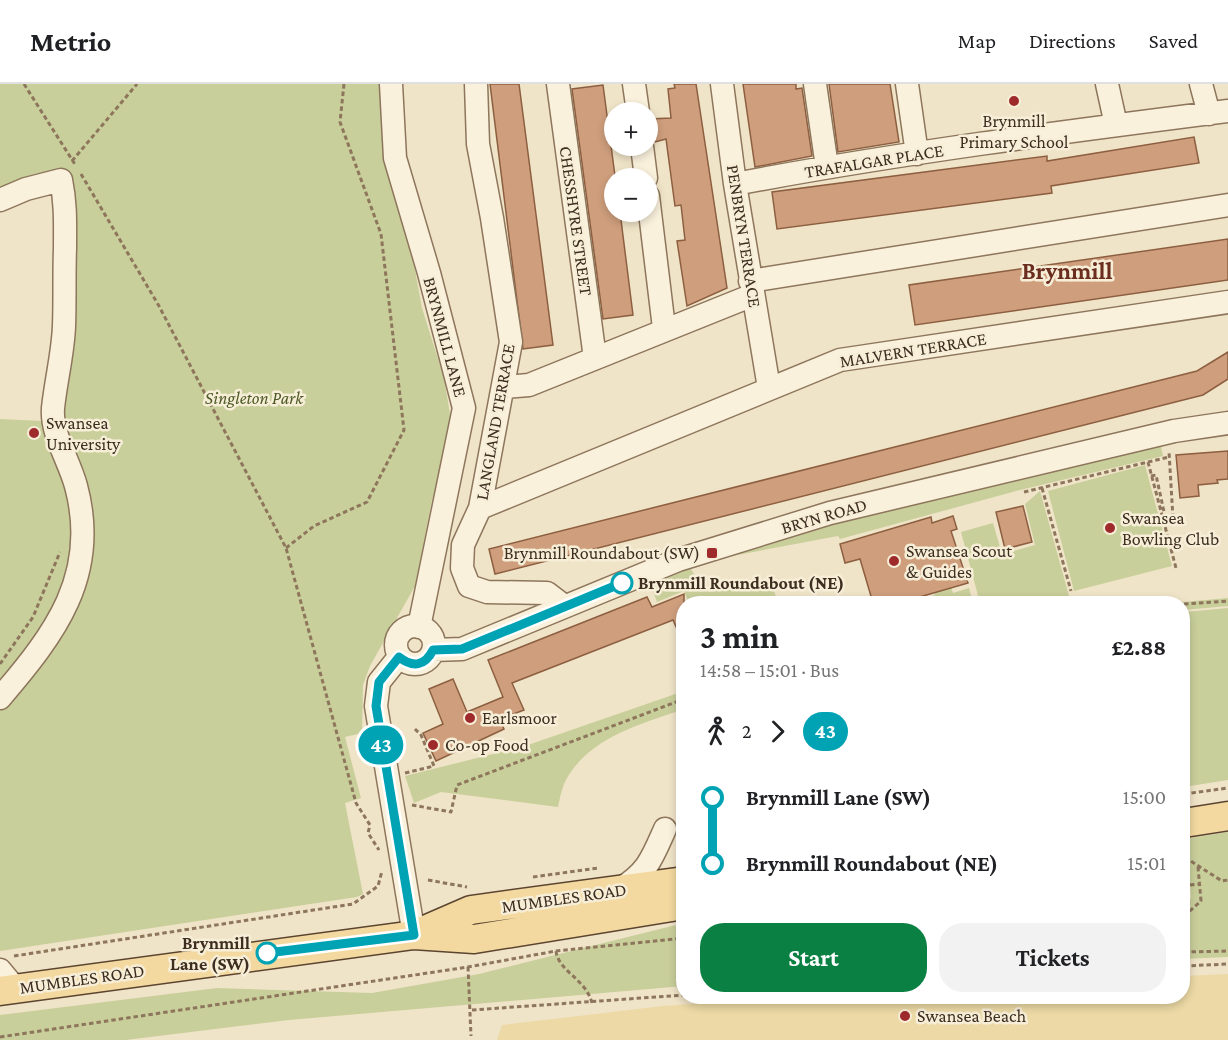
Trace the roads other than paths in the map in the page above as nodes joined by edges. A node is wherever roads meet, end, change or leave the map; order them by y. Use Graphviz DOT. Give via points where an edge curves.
graph roads {
  1 [pos="391,84"];
  2 [pos="476,84"];
  3 [pos="558,84"];
  4 [pos="634,84"];
  5 [pos="722,84"];
  6 [pos="815,84"];
  7 [pos="907,84"];
  8 [pos="1107,84"];
  9 [pos="1201,84"];
  10 [pos="637,102"];
  11 [pos="1219,113"];
  12 [pos="1116,125"];
  13 [pos="917,154"];
  14 [pos="826,167"];
  15 [pos="735,184"];
  16 [pos="0,200"];
  17 [pos="1228,205"];
  18 [pos="651,222"];
  19 [pos="752,288"];
  20 [pos="1228,302"];
  21 [pos="664,328"];
  22 [pos="595,358"];
  23 [pos="504,387"];
  24 [pos="769,388"];
  25 [pos="1228,423"];
  26 [pos="480,508"];
  27 [pos="564,606"];
  28 [pos="419,627"];
  29 [pos="433,650"];
  30 [pos="399,657"];
  31 [pos="0,698"];
  32 [pos="1228,800"];
  33 [pos="1190,806"];
  34 [pos="1228,816"];
  35 [pos="1190,822"];
  36 [pos="665,830"];
  37 [pos="676,882"];
  38 [pos="616,891"];
  39 [pos="676,906"];
  40 [pos="414,935"];
  41 [pos="7,976"];
  1 -- 28 [label="street, BRYNMILL LANE" via="395,158 464,408"];
  2 -- 23 [label="street, LANGLAND TERRACE" via="478,144 511,342"];
  3 -- 22 [label="street, CHESSHYRE STREET"];
  4 -- 10 [label="street"];
  5 -- 15 [label="street, PENBRYN TERRACE"];
  6 -- 14 [label="street"];
  7 -- 13 [label="street"];
  8 -- 12 [label="street"];
  9 -- 11 [label="street"];
  11 -- 12 [label="street, TRAFALGAR PLACE"];
  12 -- 13 [label="street, TRAFALGAR PLACE"];
  13 -- 14 [label="street, TRAFALGAR PLACE"];
  14 -- 15 [label="street, TRAFALGAR PLACE"];
  15 -- 19 [label="street, PENBRYN TERRACE"];
  16 -- 31 [label="street" via="61,180 66,204 64,327 53,410 54,425 81,504 82,542 78,576 56,628"];
  17 -- 19 [label="street"];
  18 -- 21 [label="street"];
  19 -- 21 [label="street"];
  19 -- 24 [label="street, PENBRYN TERRACE"];
  20 -- 24 [label="street, MALVERN TERRACE" via="840,360"];
  21 -- 22 [label="street"];
  22 -- 23 [label="street" via="529,385"];
  23 -- 26 [label="street, LANGLAND TERRACE"];
  24 -- 26 [label="street, MALVERN TERRACE"];
  25 -- 27 [label="street, BRYN ROAD" via="1168,432 830,513 678,560"];
  26 -- 27 [label="street, LANGLAND TERRACE" via="463,545 462,568 469,586 487,592 548,593"];
  27 -- 29 [label="street, BRYN ROAD" via="462,649"];
  28 -- 29 [label="street" via="428,631"];
  28 -- 30 [label="street" via="402,631 396,639"];
  29 -- 30 [label="street" via="428,660 418,664"];
  30 -- 40 [label="street" via="379,682 376,706"];
  32 -- 33 [label="main road"];
  34 -- 35 [label="main road"];
  36 -- 38 [label="street" via="648,867 639,878"];
  37 -- 38 [label="main road, MUMBLES ROAD"];
  38 -- 40 [label="main road, MUMBLES ROAD" via="471,910"];
  39 -- 40 [label="main road, MUMBLES ROAD" via="474,939"];
  40 -- 41 [label="main road, MUMBLES ROAD"];
}
